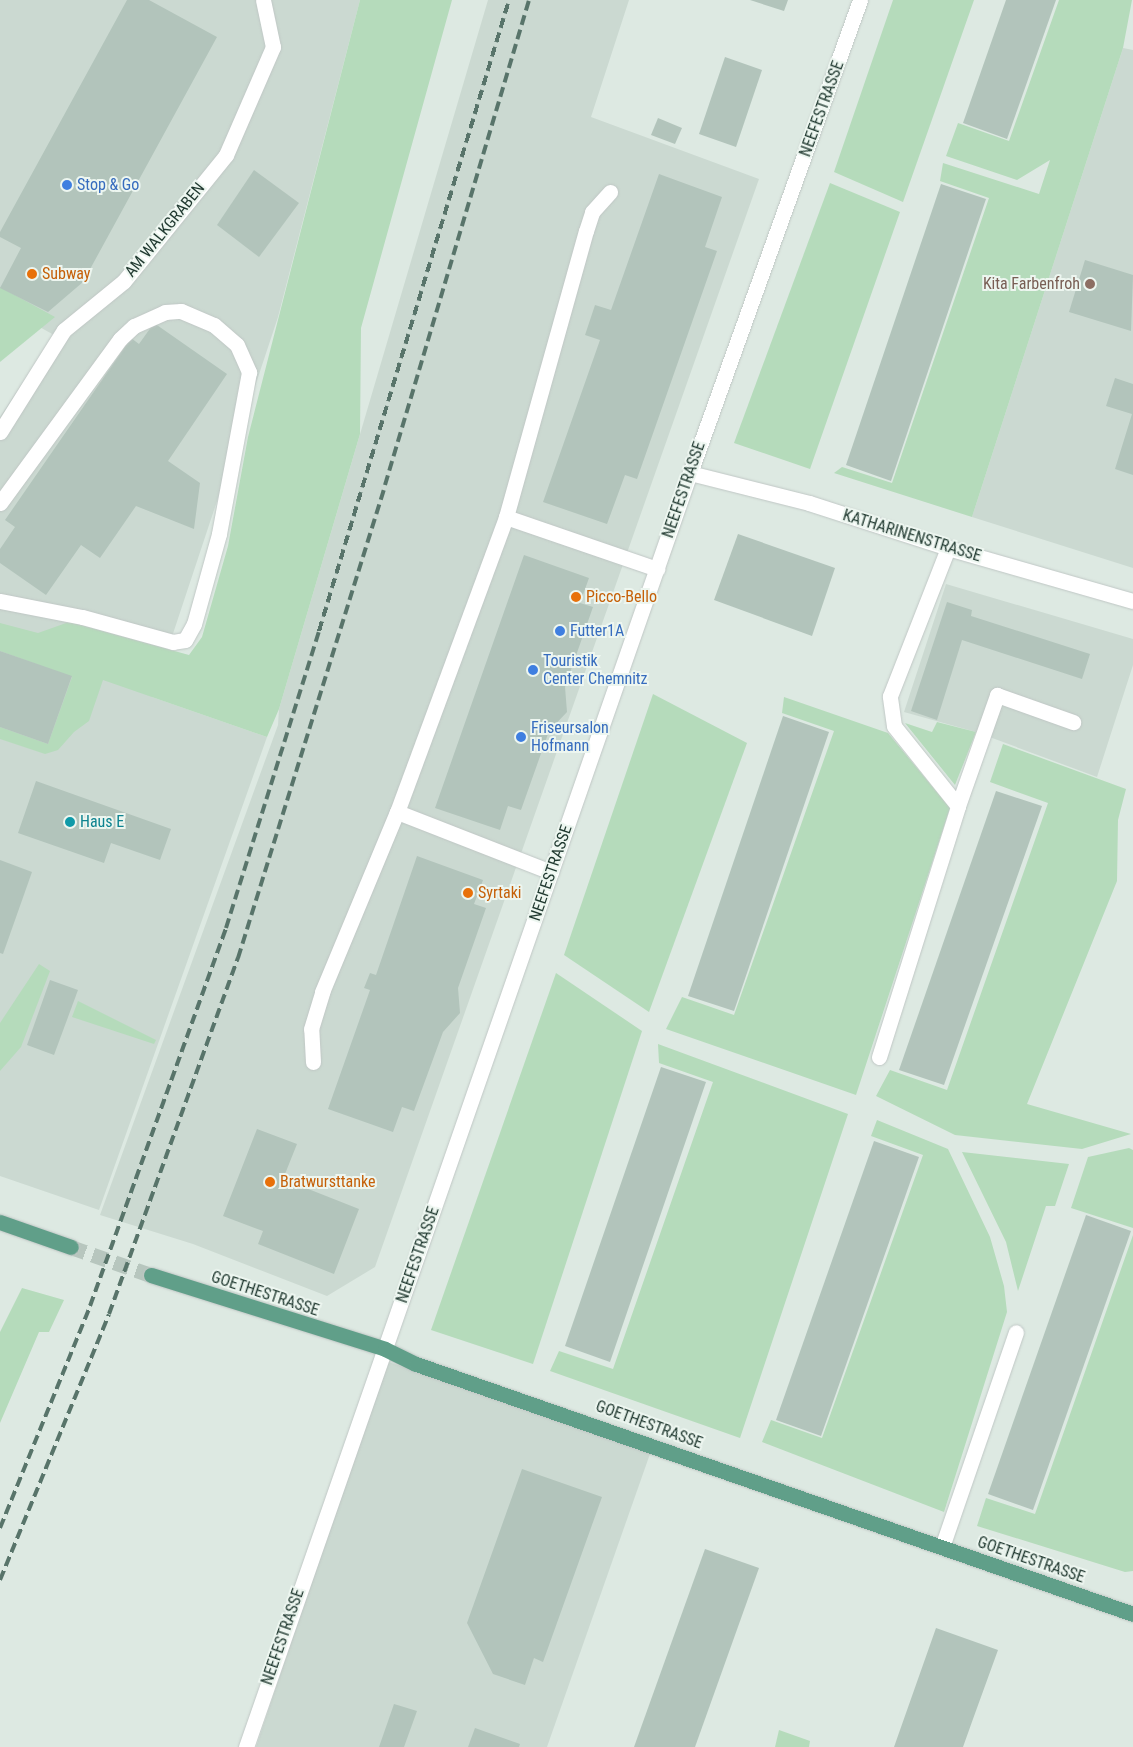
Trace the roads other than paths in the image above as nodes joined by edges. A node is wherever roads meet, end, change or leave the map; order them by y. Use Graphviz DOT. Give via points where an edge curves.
graph roads {
  1 [pos="263,0"];
  2 [pos="860,0"];
  3 [pos="610,192"];
  4 [pos="0,432"];
  5 [pos="690,473"];
  6 [pos="0,502"];
  7 [pos="506,518"];
  8 [pos="948,548"];
  9 [pos="657,569"];
  10 [pos="0,601"];
  11 [pos="1133,601"];
  12 [pos="1074,722"];
  13 [pos="958,806"];
  14 [pos="397,812"];
  15 [pos="551,872"];
  16 [pos="879,1057"];
  17 [pos="313,1062"];
  18 [pos="0,1222"];
  19 [pos="71,1247"];
  20 [pos="151,1275"];
  21 [pos="1016,1332"];
  22 [pos="384,1350"];
  23 [pos="942,1547"];
  24 [pos="1133,1614"];
  25 [pos="246,1747"];
  1 -- 4 [label="street, AM WALKGRABEN" via="272,47 226,155 124,281 64,330"];
  2 -- 5 [label="street, NEEFESTRASSE"];
  3 -- 7 [label="street" via="592,212"];
  5 -- 8 [label="street, KATHARINENSTRASSE" via="809,503"];
  5 -- 9 [label="street, NEEFESTRASSE"];
  6 -- 10 [label="street" via="120,339 134,326 165,312 181,312 214,324 237,345 249,372 219,534 194,624 186,640 173,642 82,617"];
  7 -- 9 [label="street"];
  7 -- 14 [label="street"];
  8 -- 11 [label="street, KATHARINENSTRASSE"];
  8 -- 13 [label="street" via="890,696 894,726"];
  9 -- 15 [label="street, NEEFESTRASSE"];
  12 -- 13 [label="street" via="997,695"];
  13 -- 16 [label="street"];
  14 -- 15 [label="street"];
  14 -- 17 [label="street" via="322,992 311,1029"];
  15 -- 22 [label="street, NEEFESTRASSE"];
  18 -- 19 [label="main road"];
  20 -- 22 [label="main road, GOETHESTRASSE"];
  21 -- 23 [label="street"];
  22 -- 23 [label="main road, GOETHESTRASSE" via="416,1364"];
  22 -- 25 [label="street, NEEFESTRASSE"];
  23 -- 24 [label="main road, GOETHESTRASSE"];
}
